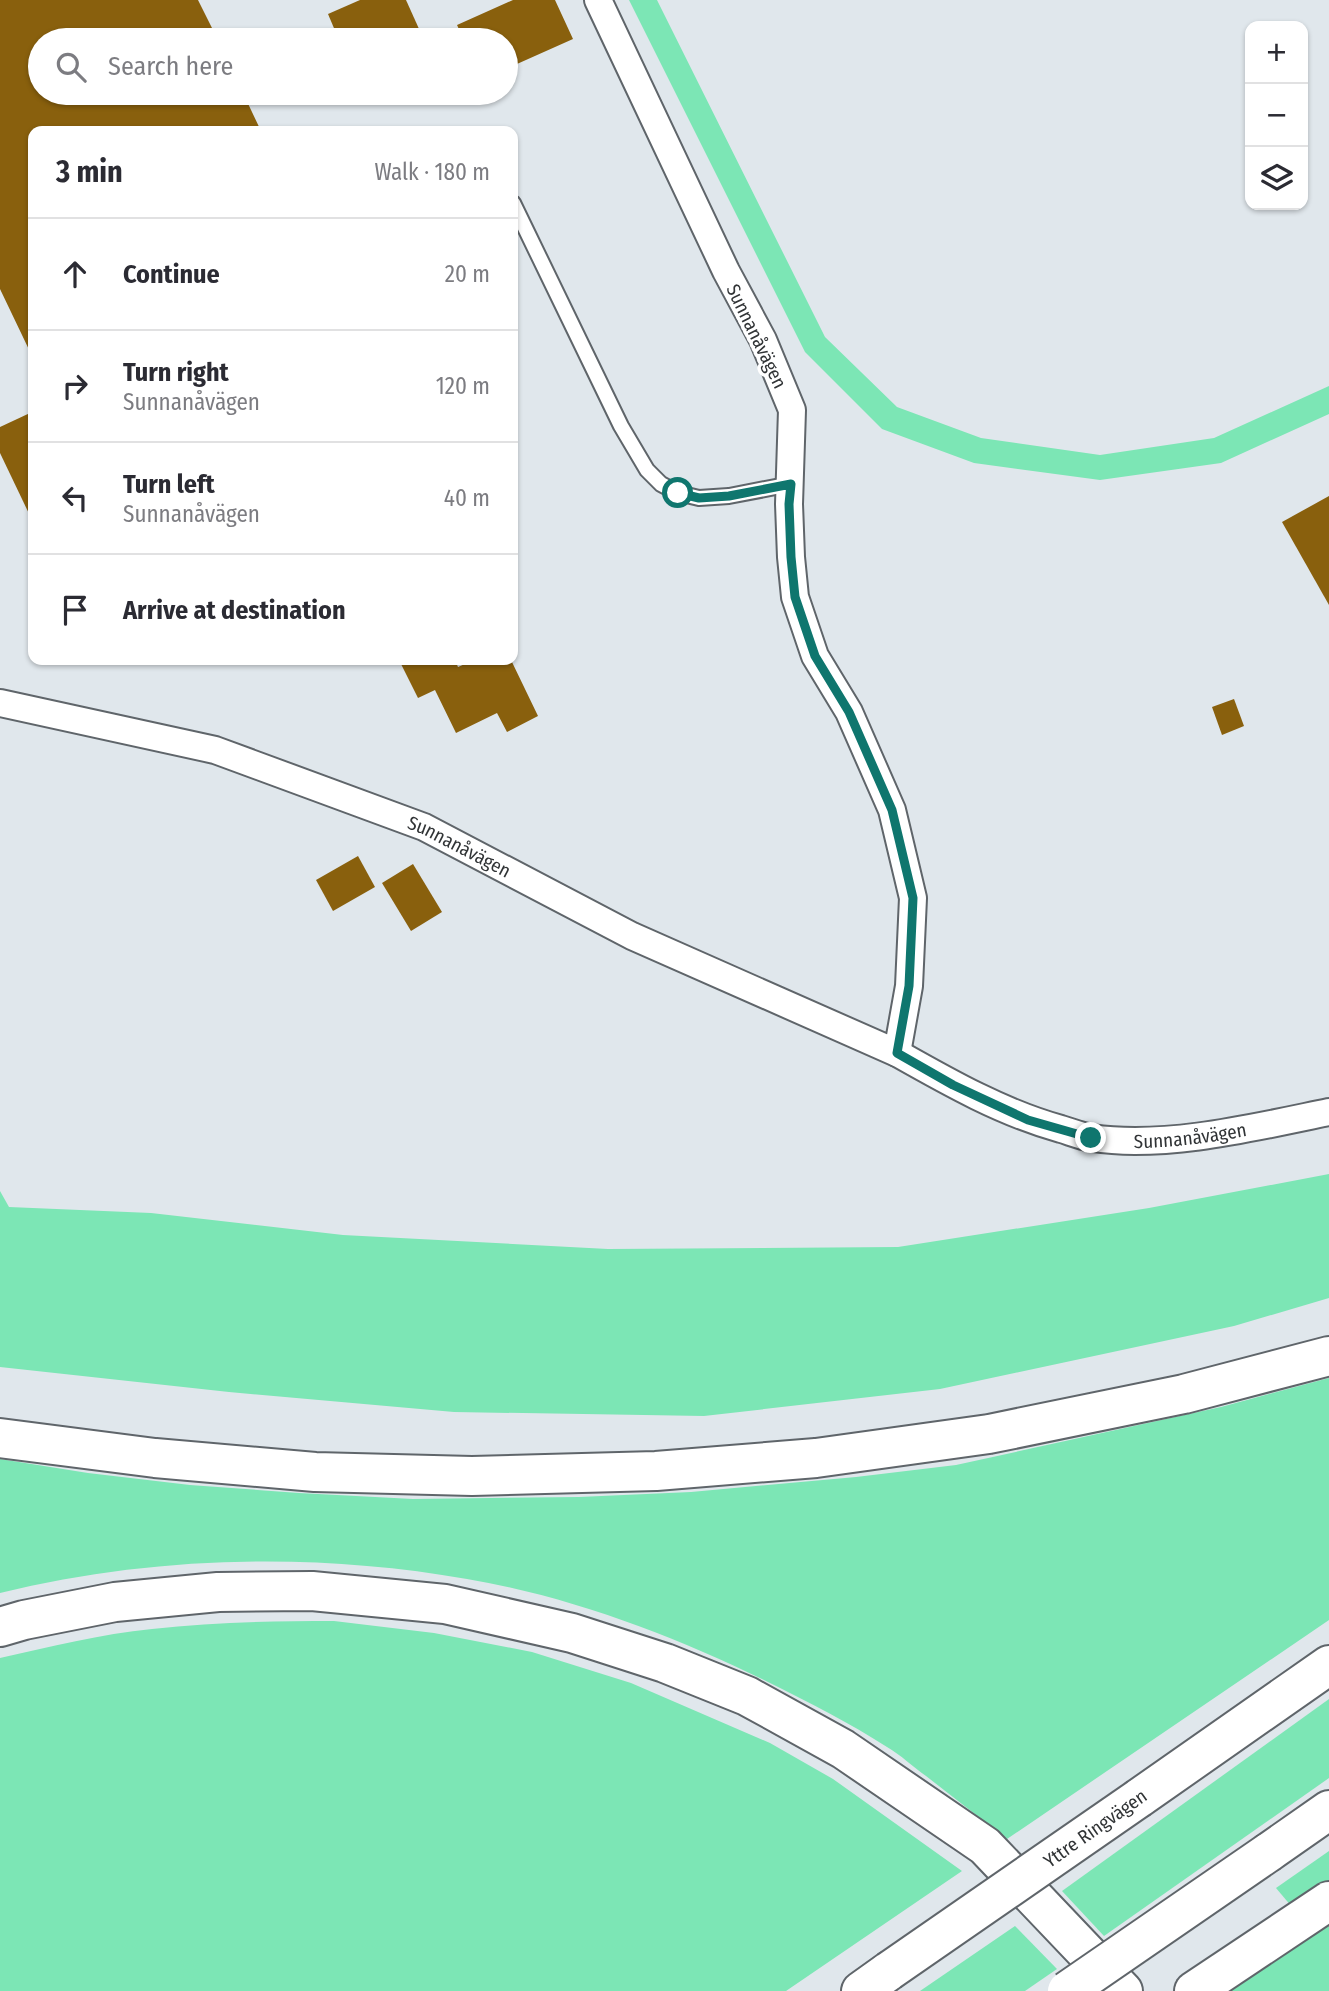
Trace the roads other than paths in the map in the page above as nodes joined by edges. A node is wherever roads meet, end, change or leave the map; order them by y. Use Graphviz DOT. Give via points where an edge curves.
graph roads {
  1 [pos="597,0"];
  2 [pos="518,213"];
  3 [pos="791,484"];
  4 [pos="0,703"];
  5 [pos="897,1053"];
  6 [pos="1329,1112"];
  7 [pos="1329,1356"];
  8 [pos="0,1438"];
  9 [pos="0,1627"];
  10 [pos="1329,1665"];
  11 [pos="1329,1810"];
  12 [pos="1319,1907"];
  13 [pos="875,1981"];
  14 [pos="1067,1991"];
  15 [pos="1123,1991"];
  16 [pos="1195,1991"];
  1 -- 3 [label="street, Sunnanåvägen" via="763,340 792,410"];
  2 -- 3 [label="lane" via="621,426 647,470 661,484 699,498"];
  3 -- 5 [label="street, Sunnanåvägen" via="795,597 815,656 849,712 892,810 913,898 909,986"];
  4 -- 5 [label="street, Sunnanåvägen" via="215,750 424,827 632,936"];
  5 -- 6 [label="street, Sunnanåvägen" via="1028,1120 1091,1138 1148,1141 1222,1133"];
  7 -- 8 [label="highway" via="1184,1394 989,1434 816,1458 656,1471 472,1476 315,1472"];
  9 -- 15 [label="highway" via="115,1602 218,1592 312,1591 446,1604 572,1633 653,1659 747,1696 843,1749 985,1846"];
  10 -- 13 [label="highway, Yttre Ringvägen, bridge"];
  11 -- 14 [label="highway, bridge"];
  12 -- 16 [label="highway"];
}
